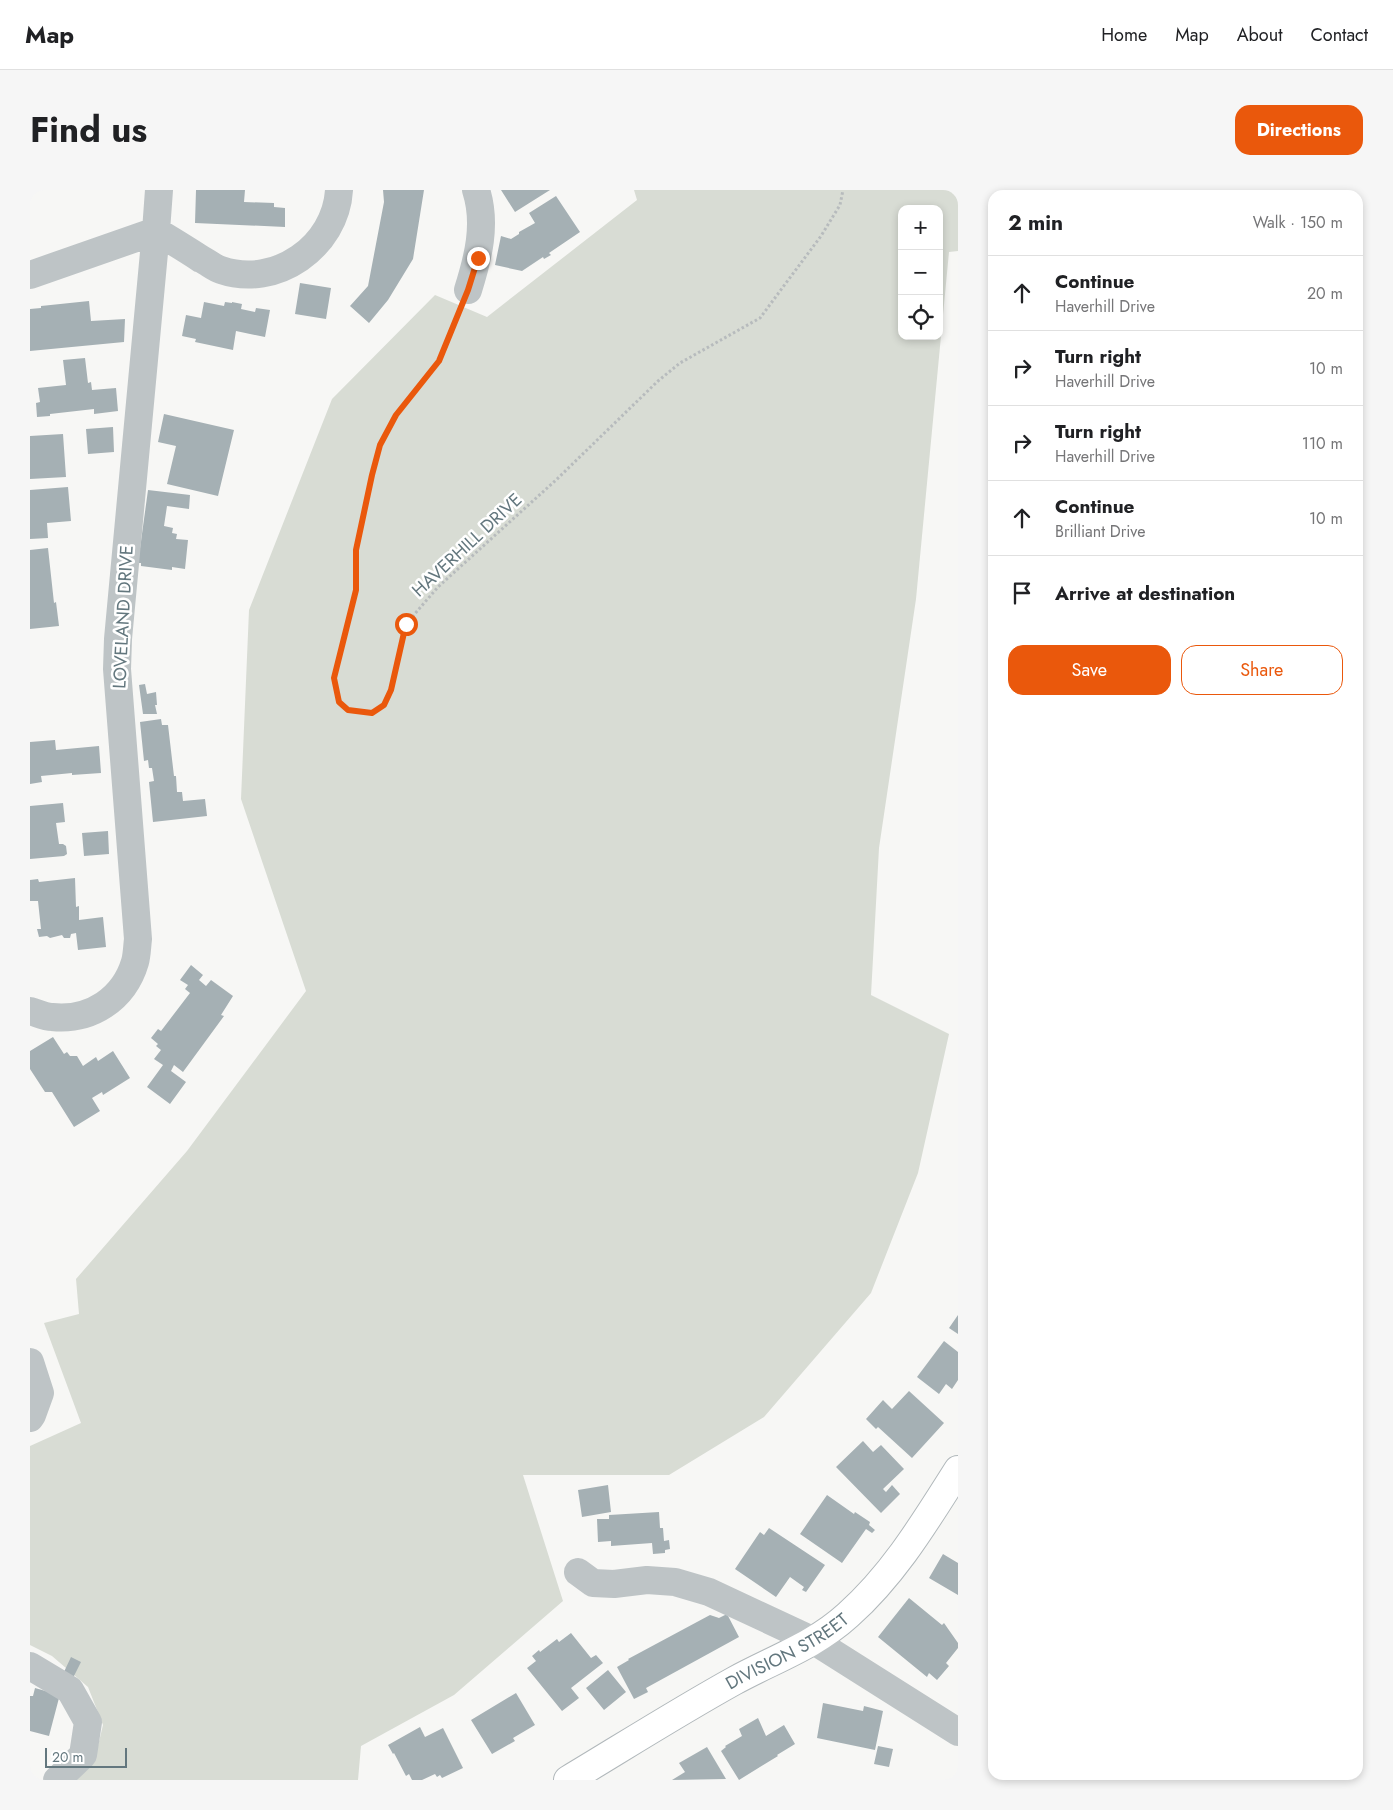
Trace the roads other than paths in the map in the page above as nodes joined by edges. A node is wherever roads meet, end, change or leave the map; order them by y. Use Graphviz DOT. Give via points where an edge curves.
graph roads {
  1 [pos="159,190"];
  2 [pos="339,190"];
  3 [pos="476,190"];
  4 [pos="156,231"];
  5 [pos="30,275"];
  6 [pos="468,290"];
  7 [pos="30,1011"];
  8 [pos="30,1362"];
  9 [pos="30,1418"];
  10 [pos="958,1470"];
  11 [pos="578,1572"];
  12 [pos="814,1641"];
  13 [pos="30,1666"];
  14 [pos="958,1732"];
  15 [pos="56,1780"];
  16 [pos="568,1780"];
  1 -- 4 [label="street, LOVELAND DRIVE"];
  2 -- 4 [label="street" via="330,225 315,246 294,263 271,272 246,274 221,270"];
  3 -- 6 [label="street" via="481,226 478,258"];
  4 -- 5 [label="street"];
  4 -- 7 [label="street, LOVELAND DRIVE" via="117,670 138,939 136,960 129,978 115,997 96,1011 73,1018 51,1018"];
  8 -- 9 [label="street" via="40,1393"];
  10 -- 12 [label="street, DIVISION STREET" via="907,1549 878,1586 847,1616"];
  11 -- 12 [label="street" via="593,1583 675,1582 709,1592"];
  12 -- 14 [label="street"];
  12 -- 16 [label="street, DIVISION STREET" via="735,1681"];
  13 -- 15 [label="street" via="70,1690 88,1722 83,1755"];
}
